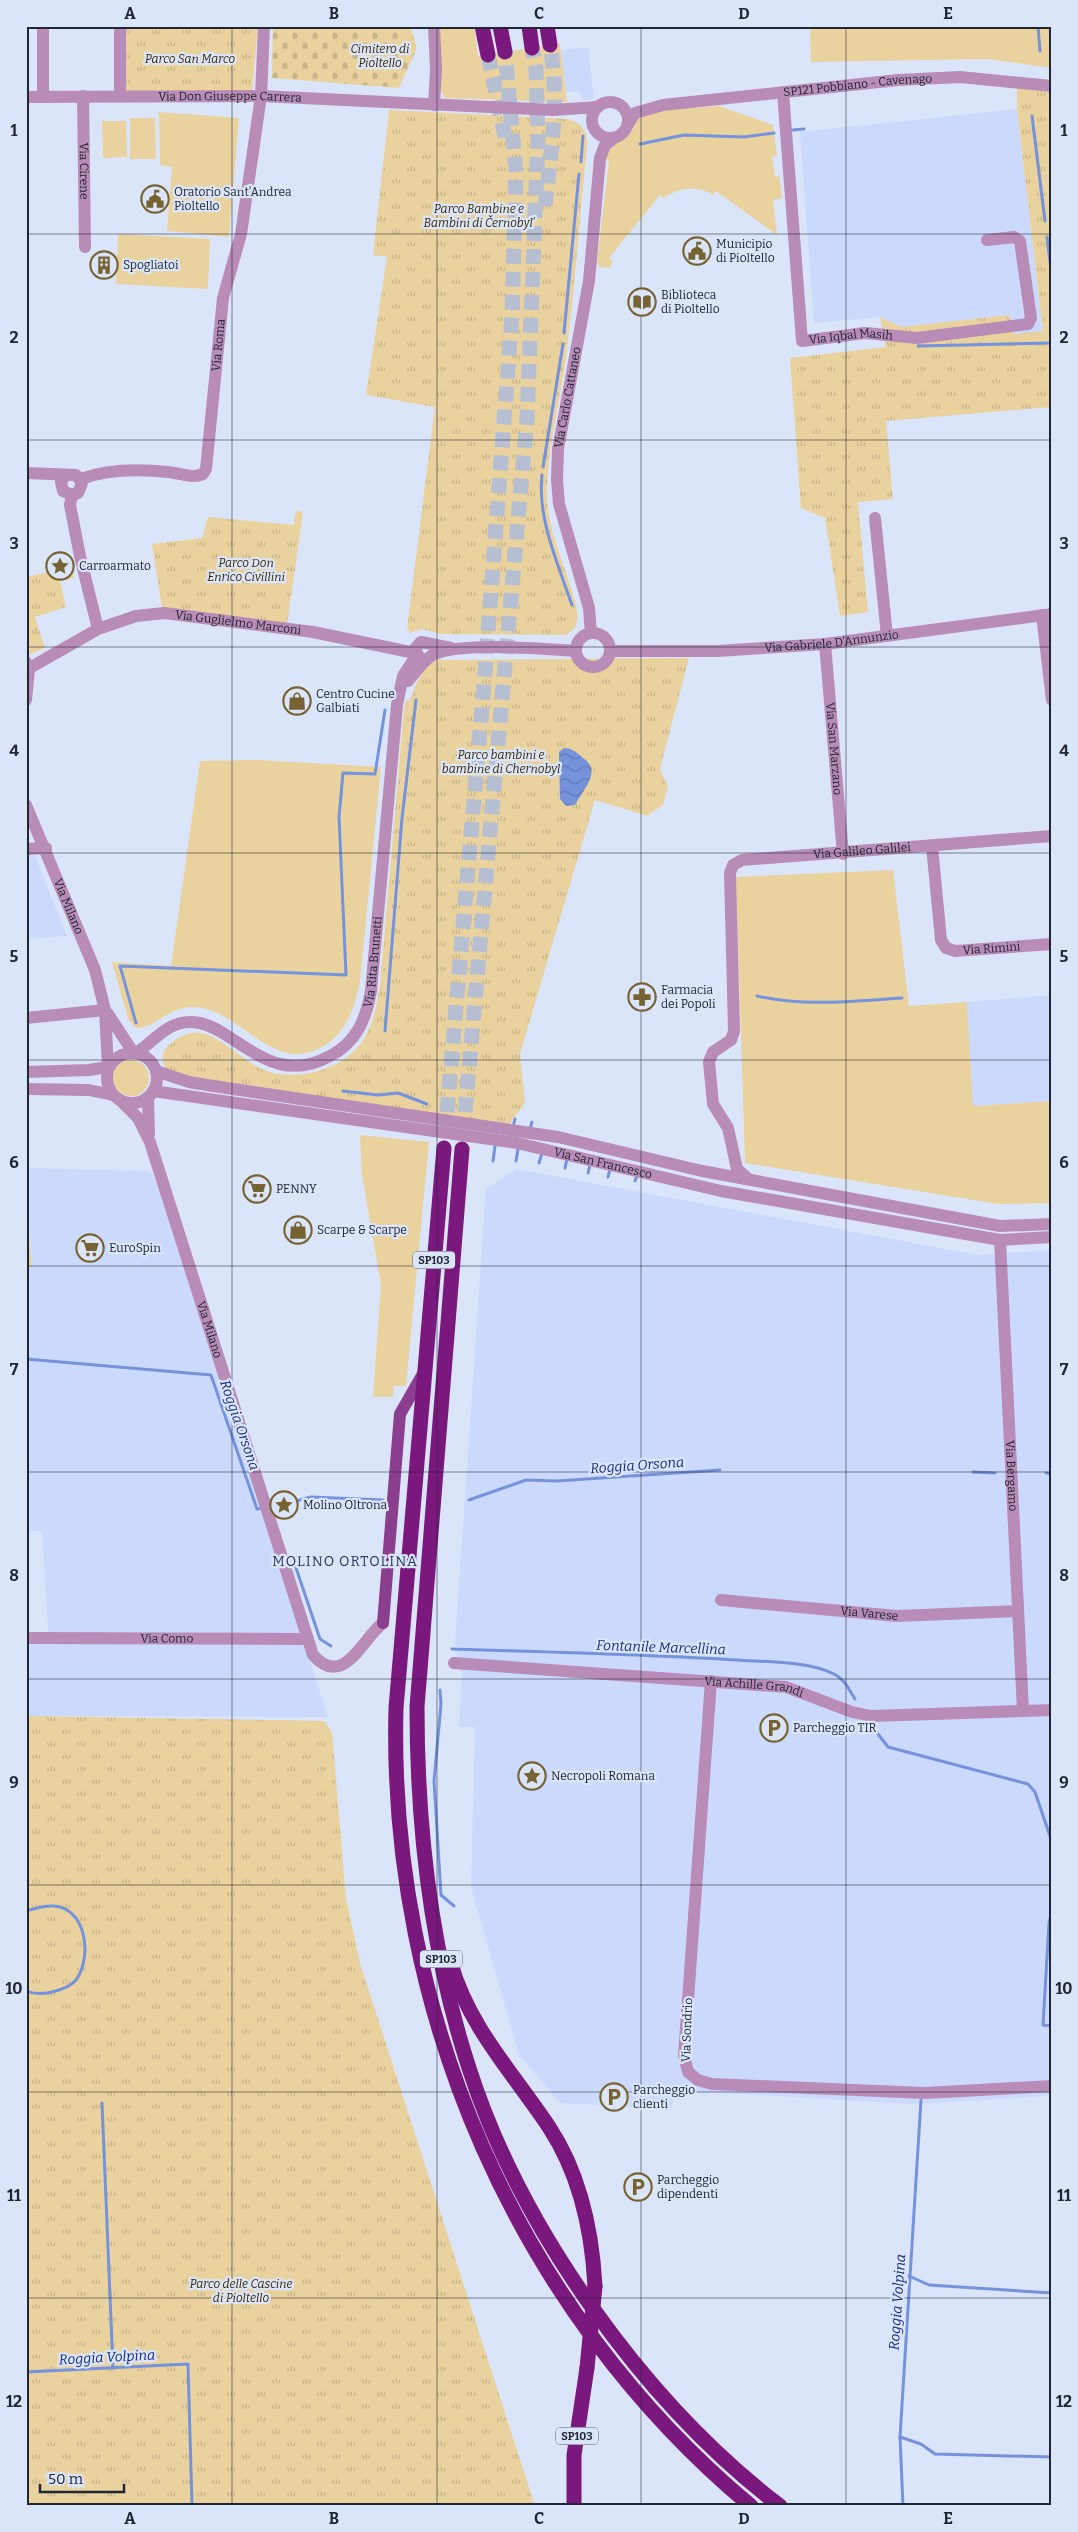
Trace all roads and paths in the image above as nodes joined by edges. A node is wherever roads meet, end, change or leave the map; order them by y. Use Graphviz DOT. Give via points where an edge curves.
graph roads {
  1 [pos="43,26"];
  2 [pos="120,26"];
  3 [pos="264,26"];
  4 [pos="434,26"];
  5 [pos="482,26"];
  6 [pos="500,26"];
  7 [pos="528,26"];
  8 [pos="547,26"];
  9 [pos="550,46"];
  10 [pos="532,48"];
  11 [pos="505,52"];
  12 [pos="488,55"];
  13 [pos="1052,86"];
  14 [pos="783,92"];
  15 [pos="120,95"];
  16 [pos="84,96"];
  17 [pos="260,96"];
  18 [pos="26,97"];
  19 [pos="43,97"];
  20 [pos="616,103"];
  21 [pos="434,105"];
  22 [pos="663,105"];
  23 [pos="598,107"];
  24 [pos="553,110"];
  25 [pos="628,124"];
  26 [pos="594,129"];
  27 [pos="614,138"];
  28 [pos="600,158"];
  29 [pos="988,240"];
  30 [pos="85,247"];
  31 [pos="26,473"];
  32 [pos="66,475"];
  33 [pos="81,480"];
  34 [pos="72,495"];
  35 [pos="875,518"];
  36 [pos="1047,614"];
  37 [pos="98,629"];
  38 [pos="591,633"];
  39 [pos="886,636"];
  40 [pos="825,644"];
  41 [pos="382,645"];
  42 [pos="576,650"];
  43 [pos="423,652"];
  44 [pos="610,652"];
  45 [pos="27,667"];
  46 [pos="403,676"];
  47 [pos="400,690"];
  48 [pos="26,700"];
  49 [pos="1052,700"];
  50 [pos="26,805"];
  51 [pos="1052,836"];
  52 [pos="932,846"];
  53 [pos="46,848"];
  54 [pos="26,849"];
  55 [pos="843,854"];
  56 [pos="1052,944"];
  57 [pos="105,1010"];
  58 [pos="26,1018"];
  59 [pos="180,1023"];
  60 [pos="134,1052"];
  61 [pos="108,1067"];
  62 [pos="154,1067"];
  63 [pos="26,1072"];
  64 [pos="26,1089"];
  65 [pos="150,1094"];
  66 [pos="117,1098"];
  67 [pos="150,1142"];
  68 [pos="730,1143"];
  69 [pos="444,1148"];
  70 [pos="462,1149"];
  71 [pos="702,1171"];
  72 [pos="750,1179"];
  73 [pos="1052,1224"];
  74 [pos="1052,1237"];
  75 [pos="1000,1240"];
  76 [pos="424,1372"];
  77 [pos="438,1430"];
  78 [pos="721,1600"];
  79 [pos="1018,1611"];
  80 [pos="383,1623"];
  81 [pos="26,1638"];
  82 [pos="308,1639"];
  83 [pos="454,1663"];
  84 [pos="711,1681"];
  85 [pos="1052,1710"];
  86 [pos="1023,1711"];
  87 [pos="1052,2086"];
  88 [pos="574,2506"];
  89 [pos="751,2506"];
  90 [pos="780,2506"];
  1 -- 19 [label="street"];
  2 -- 15 [label="street"];
  3 -- 17 [label="street"];
  4 -- 21 [label="street"];
  5 -- 12 [label="highway"];
  6 -- 11 [label="highway"];
  7 -- 10 [label="highway"];
  8 -- 9 [label="highway"];
  13 -- 14 [label="street, SP121 Pobbiano - Cavenago" via="960,77"];
  14 -- 22 [label="street, SP121 Pobbiano - Cavenago"];
  14 -- 29 [label="street, Via Iqbal Masih" via="802,341 865,333 917,338 1028,324 1031,318 1020,241 1011,237"];
  15 -- 16 [label="street, Via Don Giuseppe Carrera"];
  15 -- 17 [label="street, Via Don Giuseppe Carrera"];
  16 -- 19 [label="street, Via Don Giuseppe Carrera"];
  16 -- 30 [label="street, Via Cirene"];
  17 -- 21 [label="street, Via Don Giuseppe Carrera"];
  17 -- 33 [label="street, Via Roma" via="241,234 222,298 206,469 203,474 193,476 168,472 104,472"];
  18 -- 19 [label="street, Via Don Giuseppe Carrera"];
  20 -- 22 [label="street, SP121 Pobbiano - Cavenago"];
  20 -- 23 [label="street, SP121 Pobbiano - Cavenago" via="606,102"];
  20 -- 25 [label="street" via="626,111"];
  21 -- 24 [label="street, SP121 Pobbiano - Cavenago"];
  22 -- 25 [label="street, SP121 Pobbiano - Cavenago" via="635,113"];
  23 -- 24 [label="street, SP121 Pobbiano - Cavenago"];
  23 -- 26 [label="street" via="592,116"];
  24 -- 26 [label="street, SP121 Pobbiano - Cavenago" via="576,115"];
  25 -- 27 [label="street, SP121 Pobbiano - Cavenago" via="624,132"];
  26 -- 27 [label="street, SP121 Pobbiano - Cavenago" via="605,138"];
  26 -- 28 [label="street, Via Carlo Cattaneo"];
  27 -- 28 [label="street, Via Carlo Cattaneo" via="605,145"];
  28 -- 38 [label="street, Via Carlo Cattaneo" via="589,281 558,449 557,480 559,504 589,608"];
  31 -- 32 [label="street"];
  32 -- 33 [label="street" via="73,474"];
  32 -- 34 [label="street" via="61,482 62,488"];
  33 -- 34 [label="street" via="81,490"];
  34 -- 37 [label="street" via="70,504 80,556"];
  35 -- 39 [label="street"];
  36 -- 39 [label="street, Via Gabriele D'Annunzio"];
  36 -- 49 [label="street"];
  37 -- 41 [label="street, Via Guglielmo Marconi" via="136,616 164,613 313,632"];
  37 -- 45 [label="street, Via Guglielmo Marconi"];
  38 -- 42 [label="street" via="578,641"];
  38 -- 44 [label="street" via="605,638"];
  39 -- 40 [label="street, Via Gabriele D'Annunzio"];
  40 -- 44 [label="street, Via Gabriele D'Annunzio"];
  40 -- 55 [label="street, Via San Marzano"];
  41 -- 43 [label="street, Via Guglielmo Marconi"];
  41 -- 46 [label="street" via="399,657"];
  42 -- 43 [label="street, Via Guglielmo Marconi" via="456,649"];
  42 -- 44 [label="street" via="584,666 596,668 606,662"];
  43 -- 46 [label="street, Via Rita Brunetti"];
  43 -- 47 [label="street"];
  45 -- 48 [label="street"];
  46 -- 47 [label="street, Via Rita Brunetti"];
  47 -- 59 [label="street, Via Rita Brunetti" via="393,736 371,991 357,1033 346,1046 326,1059 290,1066 264,1059 210,1026 197,1022"];
  50 -- 53 [label="street, Via Milano"];
  51 -- 52 [label="street, Via Galileo Galilei"];
  52 -- 55 [label="street, Via Galileo Galilei"];
  52 -- 56 [label="street, Via Rimini" via="941,940 946,948 955,951"];
  53 -- 54 [label="street"];
  53 -- 57 [label="street, Via Milano" via="95,970"];
  55 -- 68 [label="street, Via Galileo Galilei" via="742,860 735,863 730,873 733,1036 728,1044 713,1052 709,1062 713,1104 728,1128"];
  57 -- 58 [label="street"];
  57 -- 60 [label="street, Via Milano"];
  57 -- 61 [label="street, Via Milano"];
  59 -- 60 [label="street, Via Rita Brunetti" via="165,1028"];
  59 -- 62 [label="street" via="161,1038 156,1048"];
  60 -- 61 [label="street" via="118,1056"];
  60 -- 62 [label="street" via="146,1056"];
  61 -- 63 [label="street"];
  61 -- 66 [label="street" via="107,1082"];
  62 -- 65 [label="street" via="157,1083"];
  62 -- 71 [label="street, Via San Francesco" via="207,1086 558,1137"];
  64 -- 66 [label="street" via="89,1090"];
  65 -- 66 [label="street" via="135,1103"];
  65 -- 67 [label="street, Via Milano"];
  65 -- 75 [label="street, Via San Francesco" via="517,1143 721,1191"];
  66 -- 67 [label="street, Via Milano" via="138,1118"];
  67 -- 82 [label="street, Via Milano"];
  68 -- 71 [label="street" via="719,1168"];
  68 -- 72 [label="street" via="737,1169"];
  69 -- 76 [label="highway, SP103"];
  70 -- 77 [label="highway, SP103"];
  71 -- 72 [label="street, Via San Francesco"];
  72 -- 73 [label="street, Via San Francesco" via="1000,1226"];
  74 -- 75 [label="street, Via San Francesco"];
  75 -- 79 [label="street, Via Bergamo"];
  76 -- 80 [label="main road" via="400,1414"];
  76 -- 89 [label="highway, SP103" via="398,1670 396,1773 407,1894 435,2021 459,2092 488,2160 522,2227 560,2290 604,2351 662,2421"];
  77 -- 88 [label="highway, SP103, bridge" via="426,1718 432,1849 444,1934 456,1978 474,2020 549,2127 569,2165 588,2221 595,2286 574,2455"];
  77 -- 90 [label="highway, SP103" via="417,1688 418,1780 435,1926 469,2068 496,2136 528,2202 596,2311 680,2415 723,2458"];
  78 -- 79 [label="street, Via Varese" via="897,1616"];
  79 -- 86 [label="street, Via Bergamo"];
  80 -- 82 [label="street, Via Milano" via="352,1659 335,1666 325,1665 313,1655"];
  81 -- 82 [label="street, Via Como"];
  83 -- 84 [label="street, Via Achille Grandi"];
  84 -- 86 [label="street, Via Achille Grandi" via="786,1687 871,1716"];
  84 -- 87 [label="street, Via Sondrio" via="684,2056 688,2072 698,2080 712,2084 925,2093"];
  85 -- 86 [label="street, Via Achille Grandi"];
}
